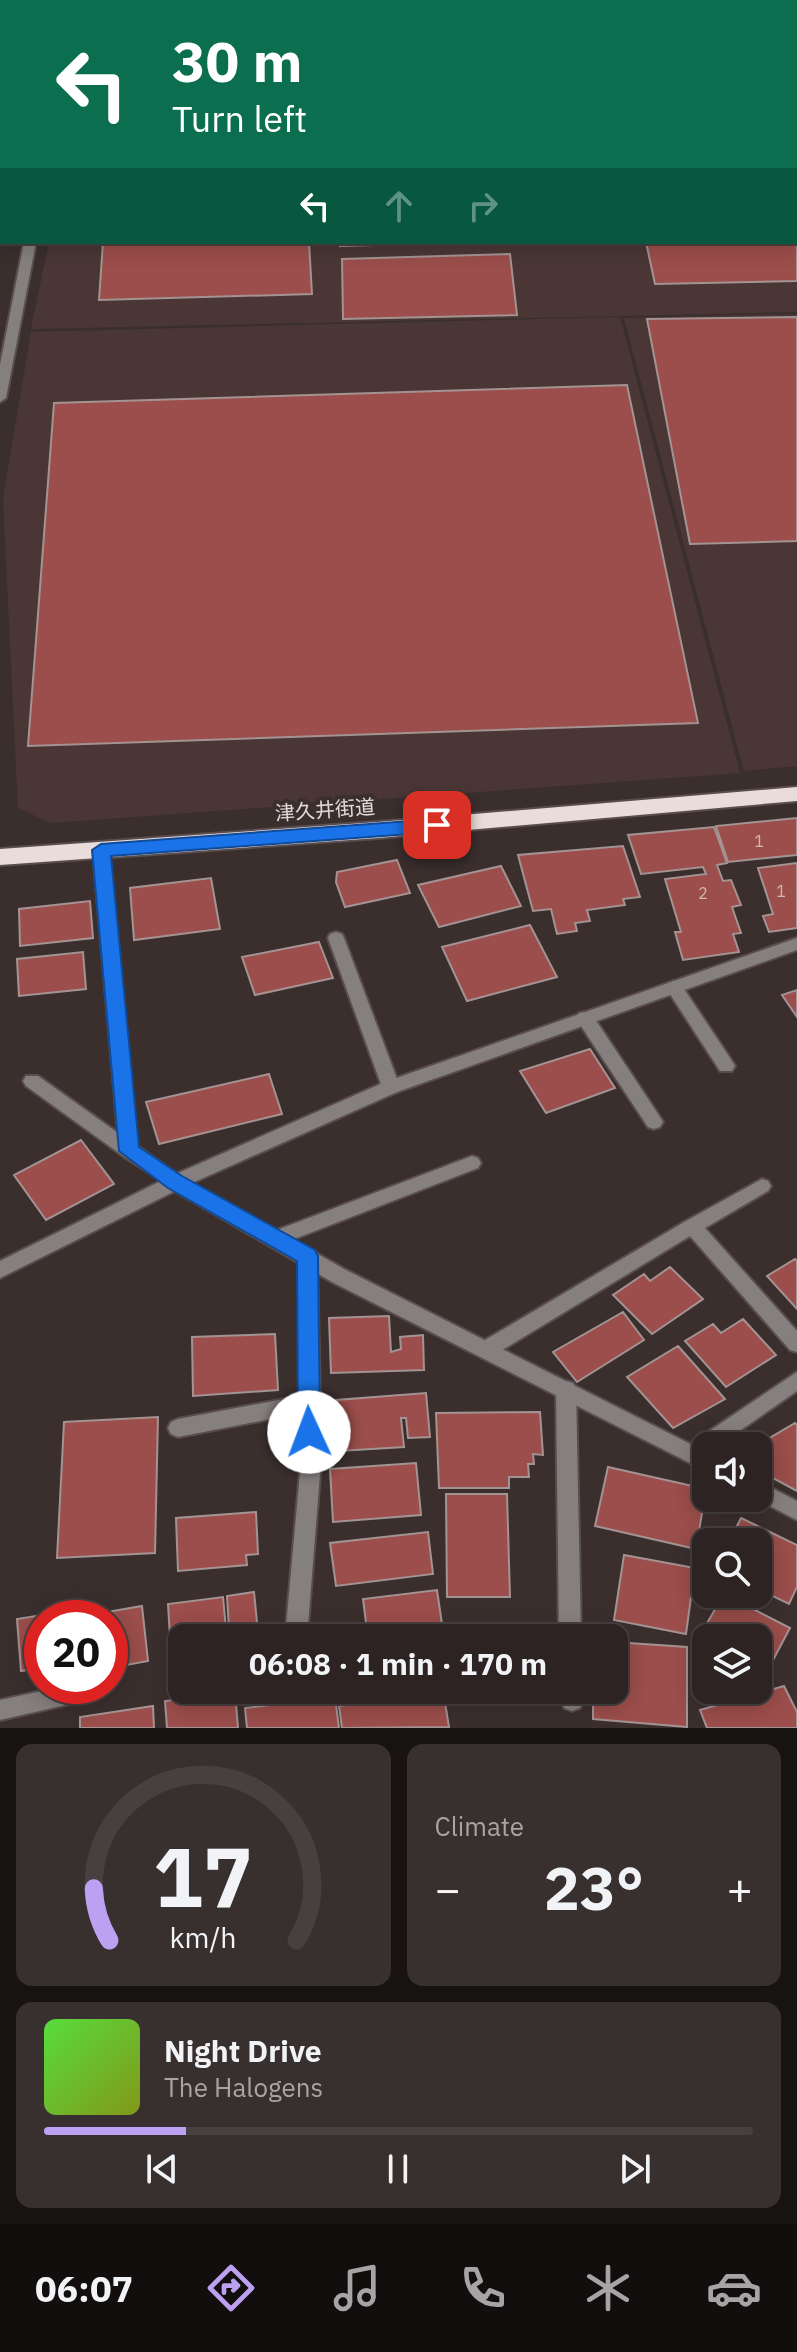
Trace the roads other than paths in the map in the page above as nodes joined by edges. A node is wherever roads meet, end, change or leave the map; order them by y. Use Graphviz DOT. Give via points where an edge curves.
graph roads {
  1 [pos="30,244"];
  2 [pos="0,398"];
  3 [pos="797,794"];
  4 [pos="101,850"];
  5 [pos="0,857"];
  6 [pos="336,938"];
  7 [pos="797,944"];
  8 [pos="674,987"];
  9 [pos="585,1018"];
  10 [pos="726,1066"];
  11 [pos="32,1081"];
  12 [pos="391,1087"];
  13 [pos="654,1122"];
  14 [pos="129,1151"];
  15 [pos="472,1163"];
  16 [pos="175,1182"];
  17 [pos="762,1186"];
  18 [pos="692,1226"];
  19 [pos="276,1238"];
  20 [pos="308,1256"];
  21 [pos="0,1270"];
  22 [pos="797,1344"];
  23 [pos="487,1349"];
  24 [pos="797,1380"];
  25 [pos="566,1389"];
  26 [pos="308,1403"];
  27 [pos="178,1428"];
  28 [pos="731,1432"];
  29 [pos="692,1455"];
  30 [pos="772,1498"];
  31 [pos="797,1511"];
  32 [pos="297,1624"];
  33 [pos="570,1624"];
  34 [pos="28,1704"];
  35 [pos="0,1710"];
  1 -- 2 [label="street"];
  3 -- 4 [label="highway, 津久井街道"];
  4 -- 5 [label="highway, 津久井街道"];
  4 -- 14 [label="street"];
  6 -- 12 [label="street"];
  7 -- 8 [label="street"];
  8 -- 9 [label="street"];
  8 -- 10 [label="street"];
  9 -- 12 [label="street"];
  9 -- 13 [label="street"];
  11 -- 14 [label="street"];
  12 -- 16 [label="street"];
  14 -- 16 [label="street"];
  15 -- 19 [label="street"];
  16 -- 19 [label="street"];
  16 -- 21 [label="street"];
  17 -- 18 [label="street"];
  18 -- 22 [label="street"];
  18 -- 23 [label="street"];
  19 -- 20 [label="street"];
  20 -- 23 [label="street" via="351,1283"];
  20 -- 26 [label="street"];
  23 -- 25 [label="street"];
  24 -- 28 [label="street"];
  25 -- 29 [label="street"];
  25 -- 33 [label="street"];
  26 -- 27 [label="street"];
  26 -- 32 [label="street" via="311,1461"];
  30 -- 31 [label="street"];
  34 -- 35 [label="street"];
}
